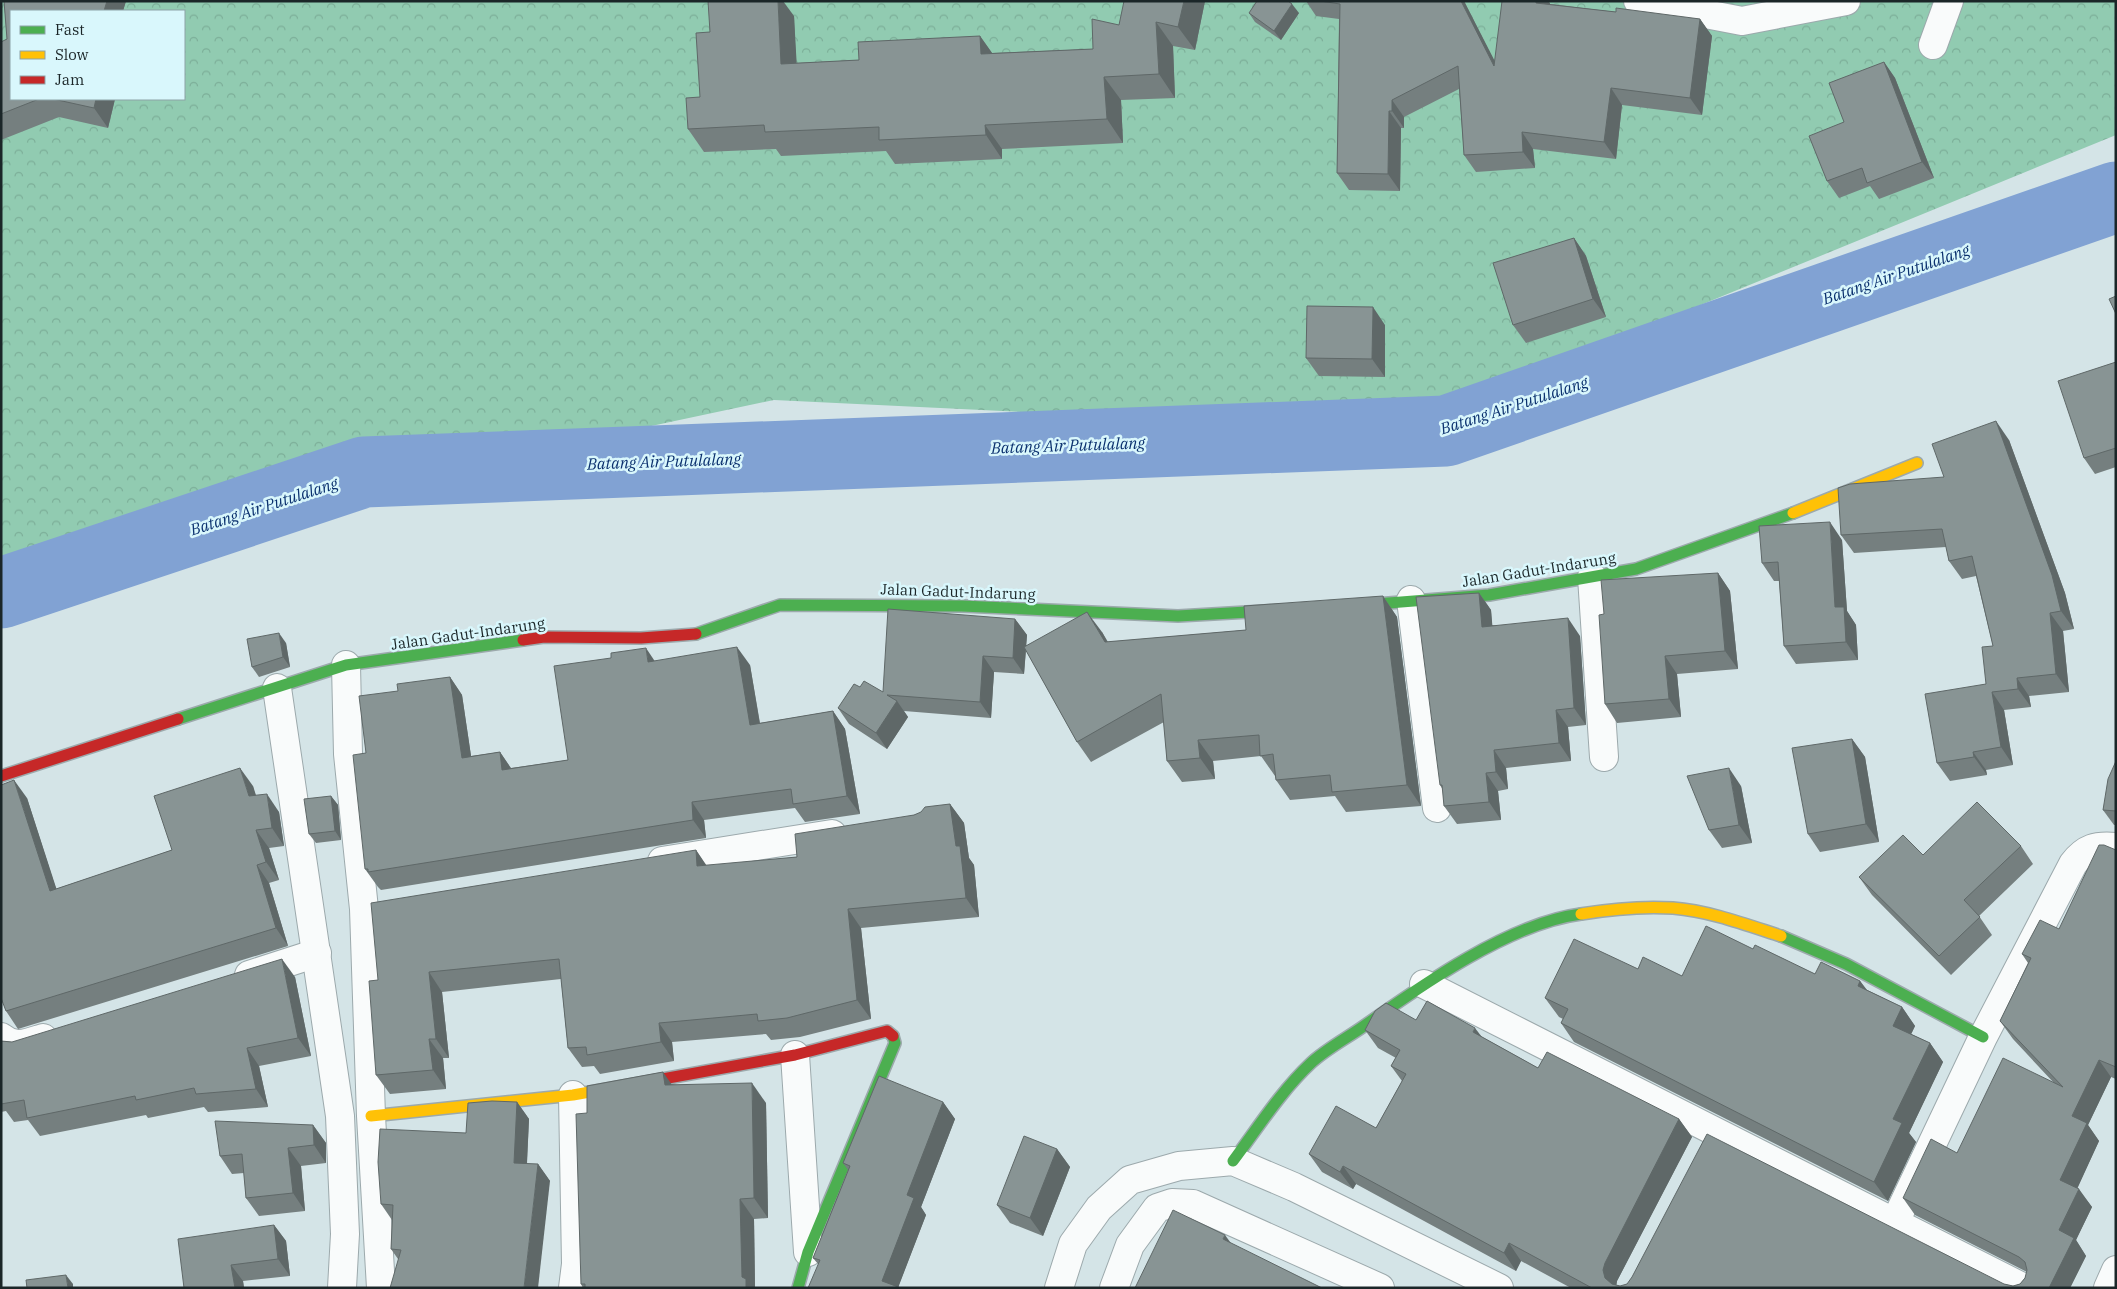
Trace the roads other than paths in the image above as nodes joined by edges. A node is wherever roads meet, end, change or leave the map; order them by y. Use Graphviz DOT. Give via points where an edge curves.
graph roads {
  1 [pos="1638,1"];
  2 [pos="1846,1"];
  3 [pos="1950,1"];
  4 [pos="1933,45"];
  5 [pos="1917,462"];
  6 [pos="1592,577"];
  7 [pos="1411,600"];
  8 [pos="1340,606"];
  9 [pos="1292,609"];
  10 [pos="346,665"];
  11 [pos="277,688"];
  12 [pos="1604,757"];
  13 [pos="1,776"];
  14 [pos="1437,808"];
  15 [pos="856,830"];
  16 [pos="2116,847"];
  17 [pos="640,865"];
  18 [pos="394,904"];
  19 [pos="364,909"];
  20 [pos="317,953"];
  21 [pos="224,983"];
  22 [pos="1424,984"];
  23 [pos="62,1032"];
  24 [pos="1,1037"];
  25 [pos="1983,1038"];
  26 [pos="795,1055"];
  27 [pos="573,1095"];
  28 [pos="371,1116"];
  29 [pos="1713,1130"];
  30 [pos="1699,1156"];
  31 [pos="1232,1161"];
  32 [pos="1895,1222"];
  33 [pos="808,1252"];
  34 [pos="2116,1270"];
  35 [pos="342,1288"];
  36 [pos="381,1288"];
  37 [pos="573,1288"];
  38 [pos="798,1288"];
  39 [pos="1059,1288"];
  40 [pos="1114,1288"];
  41 [pos="1380,1288"];
  42 [pos="1499,1288"];
  43 [pos="2024,1288"];
  44 [pos="2108,1288"];
  1 -- 2 [label="street" via="1742,21"];
  3 -- 4 [label="street"];
  5 -- 6 [label="street, Jalan Gadut-Indarung" via="1791,514 1645,566"];
  6 -- 7 [label="street, Jalan Gadut-Indarung" via="1488,596"];
  6 -- 12 [label="street"];
  7 -- 8 [label="street, Jalan Gadut-Indarung"];
  7 -- 14 [label="street"];
  9 -- 10 [label="street, Jalan Gadut-Indarung" via="1178,616 962,606 780,605 702,634 641,638 544,637"];
  10 -- 11 [label="street, Jalan Gadut-Indarung"];
  10 -- 19 [label="street" via="348,754"];
  11 -- 13 [label="street, Jalan Gadut-Indarung"];
  11 -- 20 [label="street"];
  15 -- 17 [label="street"];
  16 -- 25 [label="street" via="2102,845 2090,848 2081,853 2073,864"];
  18 -- 19 [label="street"];
  19 -- 28 [label="street"];
  20 -- 21 [label="street"];
  20 -- 35 [label="street" via="340,1116 345,1234"];
  22 -- 25 [label="street" via="1501,941 1563,916 1620,908 1674,908 1729,919 1781,936 1846,964"];
  22 -- 29 [label="street"];
  22 -- 31 [label="street" via="1311,1063"];
  23 -- 24 [label="street" via="20,1045"];
  25 -- 32 [label="street"];
  26 -- 27 [label="street"];
  26 -- 33 [label="street"];
  26 -- 33 [label="street" via="887,1031 895,1043"];
  27 -- 28 [label="street"];
  27 -- 37 [label="street" via="576,1264"];
  28 -- 36 [label="street"];
  29 -- 30 [label="street"];
  29 -- 32 [label="street"];
  31 -- 39 [label="street" via="1178,1166 1130,1180 1099,1208 1073,1244"];
  31 -- 42 [label="street"];
  32 -- 43 [label="street"];
  33 -- 38 [label="street"];
  34 -- 44 [label="street"];
  40 -- 41 [label="street" via="1130,1245 1157,1208 1172,1203 1193,1204"];
}
